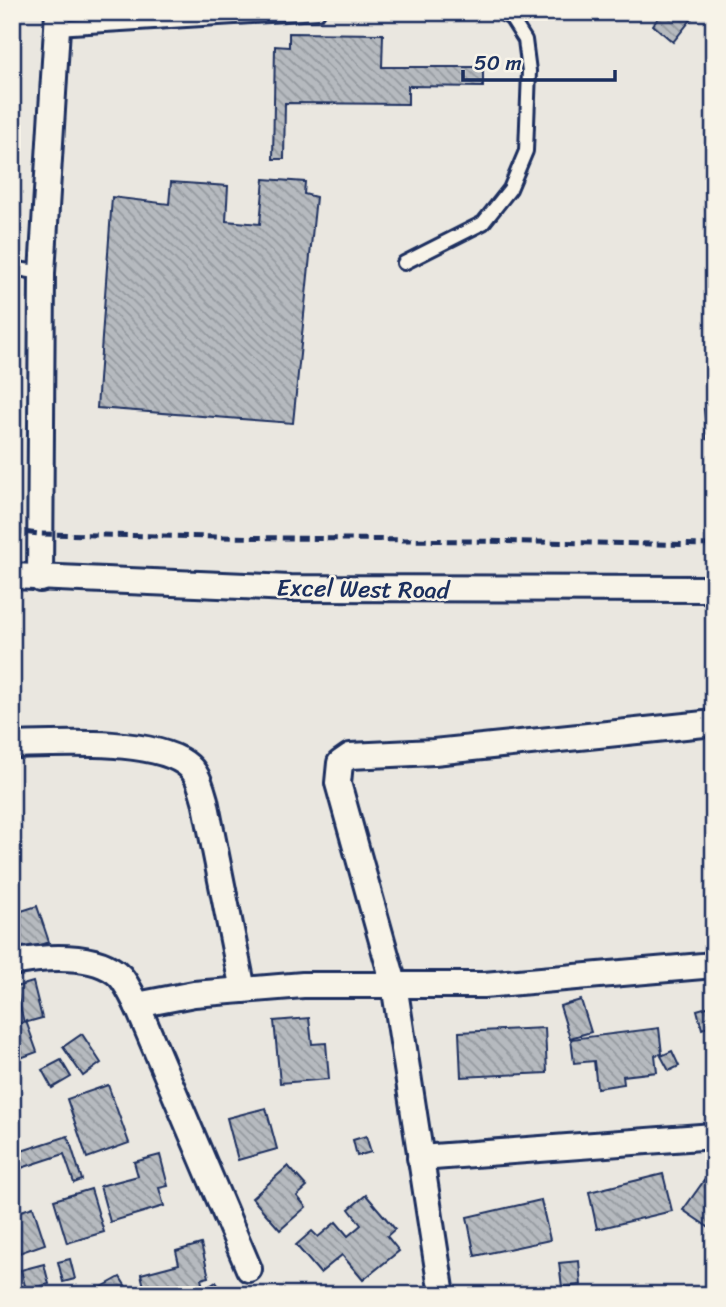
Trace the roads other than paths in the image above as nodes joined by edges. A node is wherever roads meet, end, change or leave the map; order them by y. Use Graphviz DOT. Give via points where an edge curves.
graph roads {
  1 [pos="318,12"];
  2 [pos="500,12"];
  3 [pos="57,20"];
  4 [pos="404,263"];
  5 [pos="12,268"];
  6 [pos="42,273"];
  7 [pos="12,576"];
  8 [pos="40,579"];
  9 [pos="714,589"];
  10 [pos="714,723"];
  11 [pos="12,746"];
  12 [pos="12,963"];
  13 [pos="714,965"];
  14 [pos="394,984"];
  15 [pos="243,990"];
  16 [pos="137,1005"];
  17 [pos="714,1136"];
  18 [pos="420,1158"];
  19 [pos="249,1269"];
  20 [pos="435,1289"];
  1 -- 3 [label="lane"];
  2 -- 4 [label="lane" via="511,18 525,40 529,71 526,151 510,189 482,222"];
  3 -- 6 [label="street"];
  5 -- 6 [label="lane"];
  6 -- 8 [label="street"];
  7 -- 8 [label="street, Excel West Road"];
  8 -- 9 [label="street, Excel West Road" via="290,588"];
  10 -- 14 [label="street" via="434,752 350,756 340,763 338,783"];
  11 -- 15 [label="street" via="115,746 168,755 186,763 198,776 205,800"];
  12 -- 16 [label="street" via="47,958 103,966 119,975"];
  13 -- 14 [label="street" via="484,985"];
  14 -- 15 [label="street"];
  14 -- 18 [label="street"];
  15 -- 16 [label="street"];
  16 -- 19 [label="street"];
  17 -- 18 [label="street"];
  18 -- 20 [label="street"];
}
